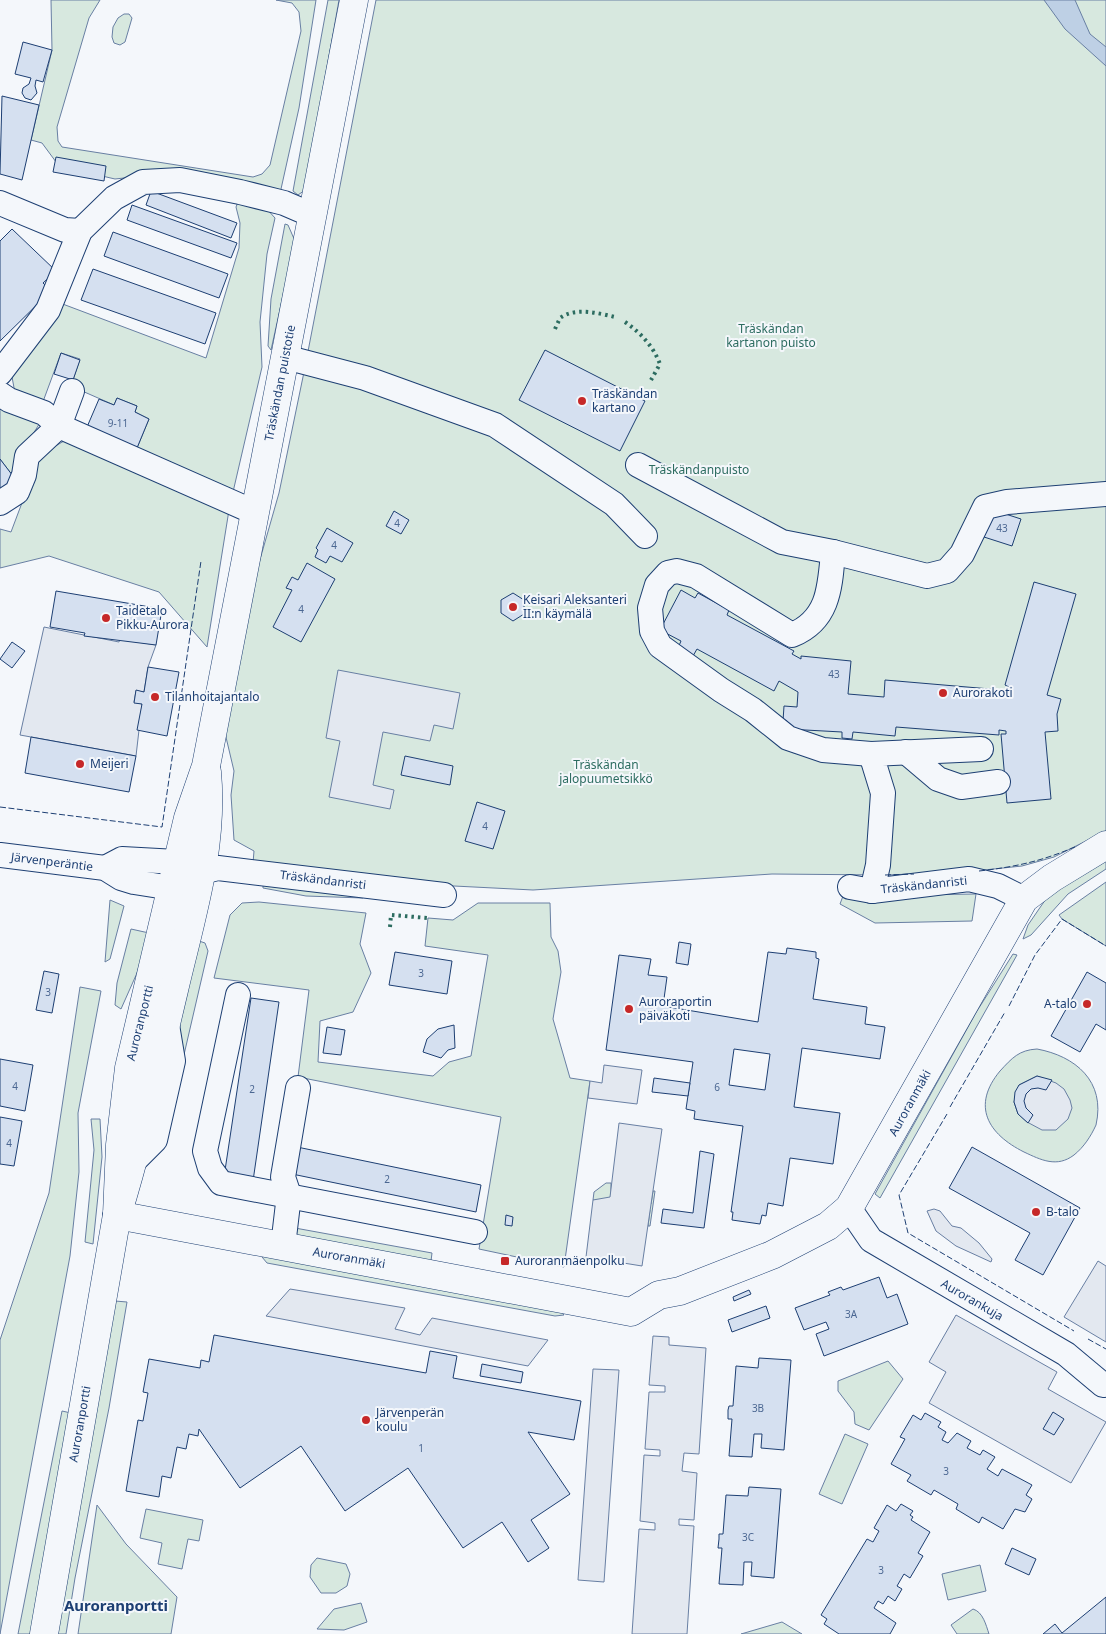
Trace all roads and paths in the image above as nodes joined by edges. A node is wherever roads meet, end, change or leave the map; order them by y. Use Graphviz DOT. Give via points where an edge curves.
graph roads {
  1 [pos="354,0"];
  2 [pos="2,206"];
  3 [pos="312,215"];
  4 [pos="80,230"];
  5 [pos="285,357"];
  6 [pos="0,373"];
  7 [pos="72,391"];
  8 [pos="0,394"];
  9 [pos="59,426"];
  10 [pos="638,465"];
  11 [pos="1106,494"];
  12 [pos="0,504"];
  13 [pos="254,512"];
  14 [pos="644,536"];
  15 [pos="833,552"];
  16 [pos="981,749"];
  17 [pos="906,752"];
  18 [pos="871,754"];
  19 [pos="998,782"];
  20 [pos="1106,845"];
  21 [pos="0,855"];
  22 [pos="184,874"];
  23 [pos="444,895"];
  24 [pos="1024,899"];
  25 [pos="238,995"];
  26 [pos="298,1088"];
  27 [pos="289,1195"];
  28 [pos="849,1208"];
  29 [pos="117,1215"];
  30 [pos="475,1232"];
  31 [pos="283,1246"];
  32 [pos="1103,1385"];
  33 [pos="44,1634"];
  1 -- 3 [label="main road, Träskändan puistotie"];
  2 -- 4 [label="street" via="65,230"];
  3 -- 4 [label="street" via="284,203 180,180 143,182 114,198"];
  3 -- 5 [label="main road, Träskändan puistotie"];
  4 -- 6 [label="street" via="48,310"];
  5 -- 13 [label="main road, Träskändan puistotie"];
  5 -- 14 [label="street" via="365,378 495,425 614,504"];
  7 -- 9 [label="street"];
  8 -- 9 [label="street" via="44,413"];
  9 -- 12 [label="street" via="27,456 17,492"];
  9 -- 13 [label="street"];
  10 -- 15 [label="street" via="782,542"];
  11 -- 15 [label="street" via="1007,502 985,508 962,554 947,571 927,576"];
  13 -- 22 [label="main road, Träskändan puistotie" via="206,766 210,808"];
  15 -- 18 [label="street" via="829,593 816,619 804,630 792,635 696,576 677,571 668,573 657,585 650,608 652,631 660,646 754,710 788,738 823,750"];
  16 -- 17 [label="street"];
  17 -- 18 [label="street"];
  17 -- 19 [label="street" via="938,779 961,787"];
  18 -- 24 [label="street, Träskändanristi" via="882,793 878,865 861,889 969,879 998,886"];
  20 -- 24 [label="main road, Auroranmäki"];
  21 -- 22 [label="street, Järvenperäntie" via="105,868 122,859"];
  22 -- 23 [label="street, Träskändanristi" via="218,868 244,870"];
  22 -- 29 [label="main road, Auroranportti" via="166,1022 134,1161"];
  22 -- 29 [label="main road, Auroranportti" via="129,1068 120,1144"];
  24 -- 28 [label="main road, Auroranmäki"];
  25 -- 27 [label="street" via="205,1151 210,1168 221,1183"];
  26 -- 27 [label="street" via="283,1177"];
  27 -- 30 [label="street"];
  27 -- 31 [label="street"];
  28 -- 31 [label="main road, Auroranmäki" via="828,1226 772,1255 680,1291 659,1295 631,1312"];
  28 -- 32 [label="street, Aurorankuja" via="871,1240 1066,1354"];
  29 -- 31 [label="main road, Auroranmäki"];
  29 -- 33 [label="main road, Auroranportti"];
}
